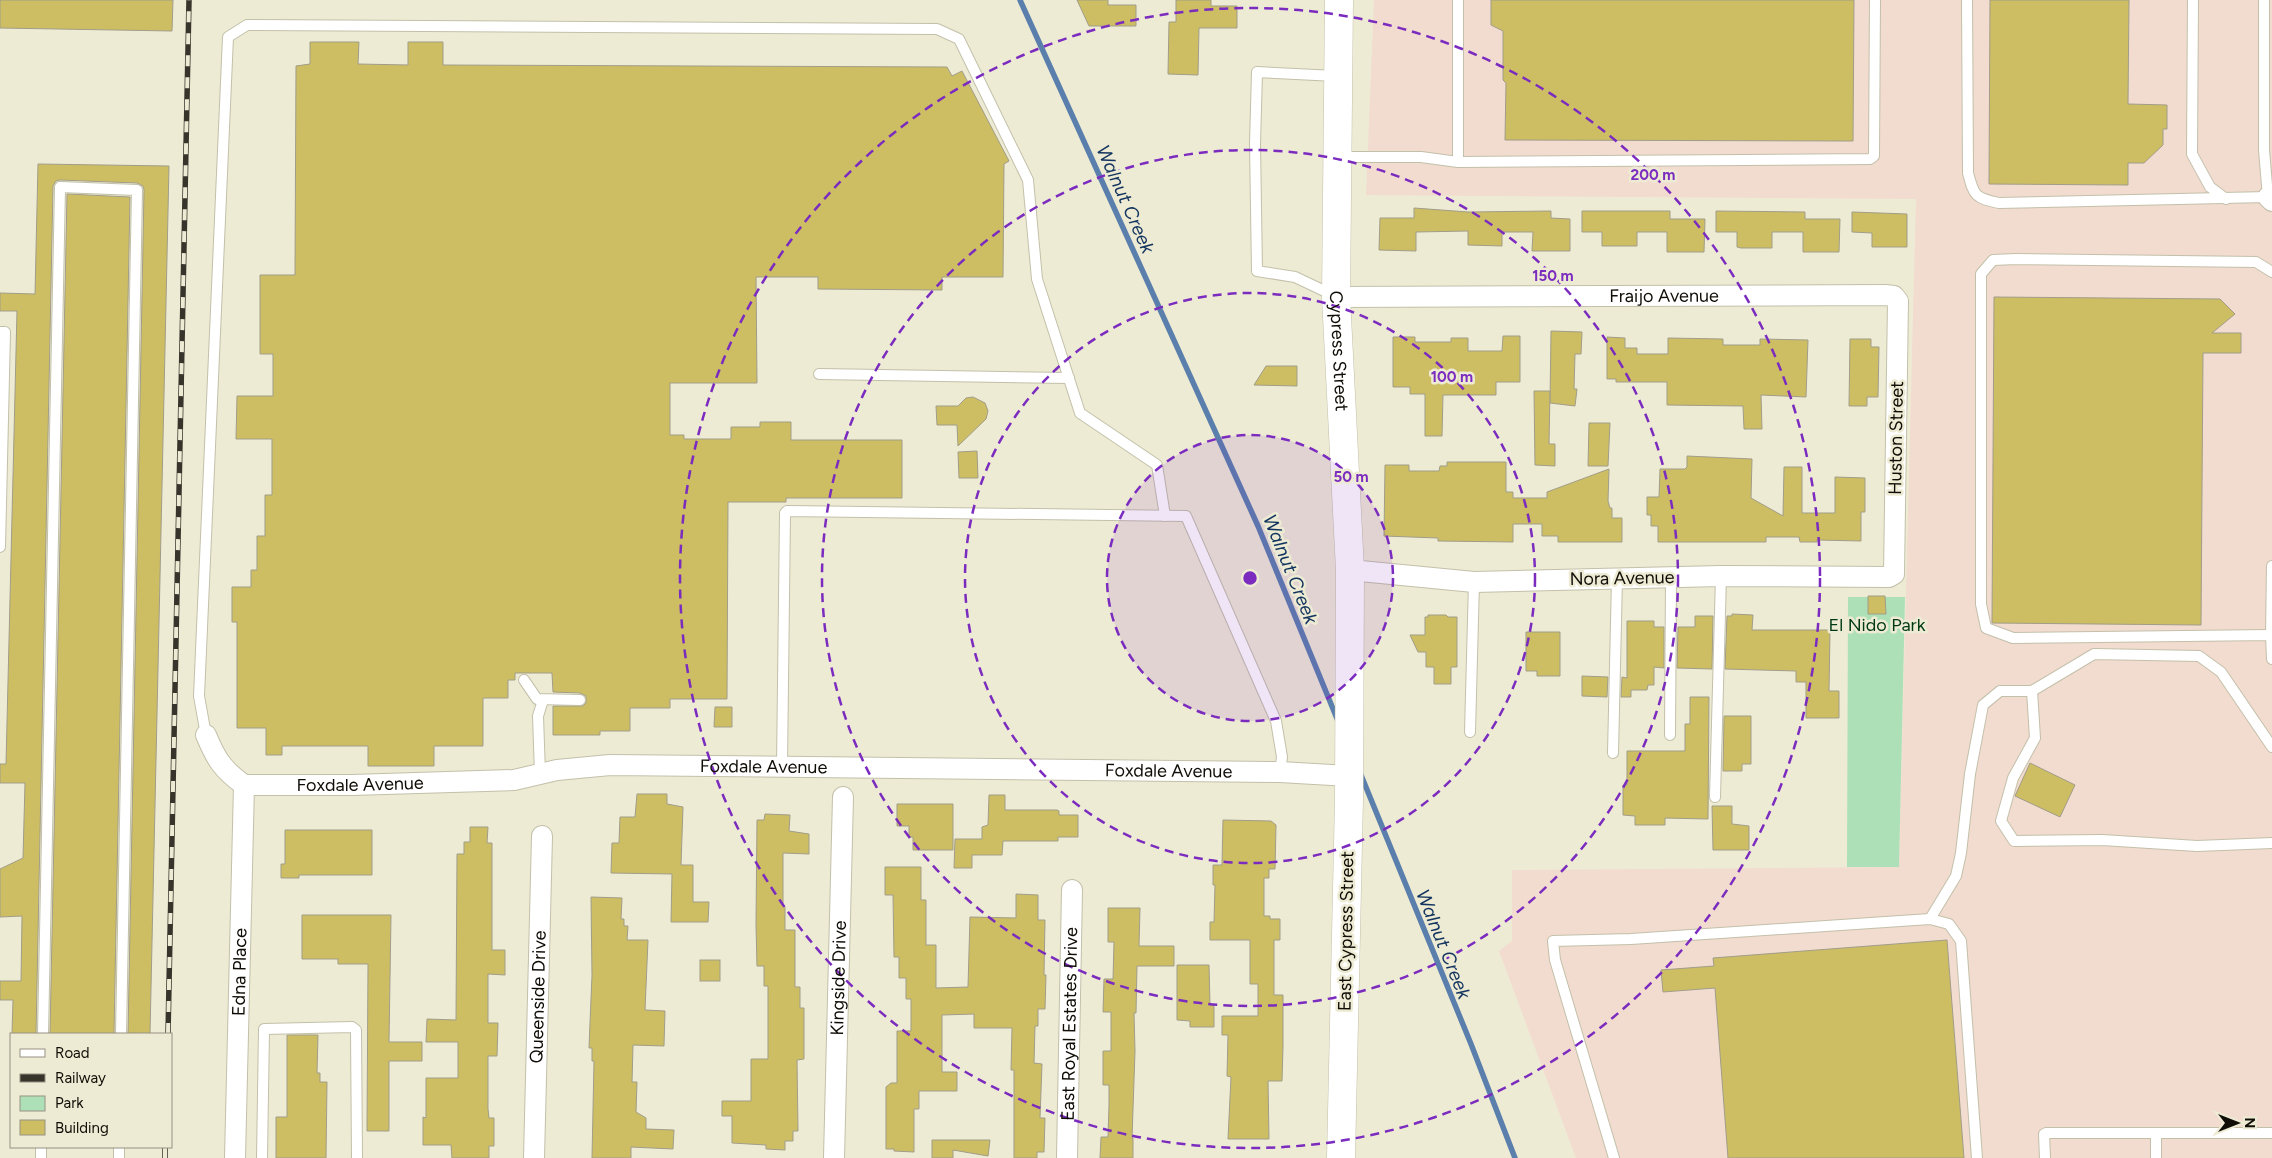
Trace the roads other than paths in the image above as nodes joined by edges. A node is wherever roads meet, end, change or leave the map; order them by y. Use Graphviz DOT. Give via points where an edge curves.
graph roads {
  1 [pos="1339,0"];
  2 [pos="1458,0"];
  3 [pos="1875,0"];
  4 [pos="1967,0"];
  5 [pos="2193,0"];
  6 [pos="2264,0"];
  7 [pos="1338,76"];
  8 [pos="1337,157"];
  9 [pos="1458,162"];
  10 [pos="2226,199"];
  11 [pos="2270,199"];
  12 [pos="2272,272"];
  13 [pos="1336,297"];
  14 [pos="1898,302"];
  15 [pos="0,332"];
  16 [pos="819,374"];
  17 [pos="1069,378"];
  18 [pos="1166,516"];
  19 [pos="0,547"];
  20 [pos="2272,566"];
  21 [pos="1350,570"];
  22 [pos="1894,574"];
  23 [pos="1721,576"];
  24 [pos="1617,578"];
  25 [pos="1671,578"];
  26 [pos="1474,582"];
  27 [pos="2271,635"];
  28 [pos="2272,659"];
  29 [pos="524,680"];
  30 [pos="2032,691"];
  31 [pos="543,700"];
  32 [pos="580,700"];
  33 [pos="1350,703"];
  34 [pos="1470,732"];
  35 [pos="206,735"];
  36 [pos="1670,735"];
  37 [pos="2272,747"];
  38 [pos="1613,753"];
  39 [pos="782,768"];
  40 [pos="1280,772"];
  41 [pos="540,774"];
  42 [pos="1347,783"];
  43 [pos="244,785"];
  44 [pos="843,797"];
  45 [pos="1715,798"];
  46 [pos="542,836"];
  47 [pos="2272,843"];
  48 [pos="1072,890"];
  49 [pos="1930,919"];
  50 [pos="43,1033"];
  51 [pos="121,1033"];
  52 [pos="2156,1133"];
  53 [pos="2272,1133"];
  54 [pos="235,1158"];
  55 [pos="262,1158"];
  56 [pos="357,1158"];
  57 [pos="534,1158"];
  58 [pos="834,1158"];
  59 [pos="1067,1158"];
  60 [pos="1341,1158"];
  61 [pos="1614,1158"];
  62 [pos="1977,1158"];
  63 [pos="2044,1158"];
  64 [pos="2156,1158"];
  1 -- 7 [label="street, Cypress Street"];
  2 -- 9 [label="lane"];
  3 -- 9 [label="lane" via="1874,156 1870,159"];
  4 -- 10 [label="lane" via="1968,173 1973,193 1981,199 1999,203"];
  5 -- 10 [label="lane" via="2192,154 2210,187"];
  6 -- 11 [label="lane" via="2264,150"];
  7 -- 8 [label="street, Cypress Street"];
  7 -- 13 [label="lane" via="1258,72 1255,144 1257,271 1295,277"];
  8 -- 9 [label="lane"];
  8 -- 13 [label="street, Cypress Street"];
  10 -- 11 [label="lane"];
  12 -- 27 [label="lane" via="2256,262 2016,258 1993,260 1981,274 1981,604 1986,628 2013,638"];
  13 -- 14 [label="street, Fraijo Avenue" via="1885,295 1894,296"];
  13 -- 21 [label="street, Cypress Street"];
  14 -- 22 [label="street, Huston Street"];
  15 -- 19 [label="lane" via="5,332"];
  16 -- 17 [label="lane"];
  17 -- 18 [label="lane" via="1080,413 1157,465"];
  17 -- 35 [label="lane" via="1037,279 1028,180 959,39 937,29 247,25 228,37 199,696"];
  18 -- 39 [label="lane" via="786,511"];
  18 -- 40 [label="lane" via="1186,516 1276,721 1282,757"];
  20 -- 27 [label="lane"];
  21 -- 26 [label="street, Nora Avenue"];
  21 -- 33 [label="street, Cypress Street"];
  22 -- 23 [label="street, Nora Avenue" via="1882,577"];
  23 -- 25 [label="street, Nora Avenue"];
  23 -- 45 [label="lane"];
  24 -- 25 [label="street, Nora Avenue"];
  24 -- 26 [label="street, Nora Avenue"];
  24 -- 38 [label="lane"];
  25 -- 36 [label="lane"];
  26 -- 34 [label="lane"];
  27 -- 28 [label="lane"];
  29 -- 31 [label="lane" via="533,695"];
  30 -- 37 [label="lane" via="2094,654 2198,656 2221,672"];
  30 -- 47 [label="lane" via="2035,738 2012,778 2001,821 2014,841 2102,840 2197,846"];
  30 -- 49 [label="lane" via="2000,691 1983,705 1956,876"];
  31 -- 32 [label="lane"];
  31 -- 41 [label="lane" via="538,716"];
  33 -- 42 [label="street, East Cypress Street"];
  35 -- 43 [label="street" via="215,758"];
  39 -- 40 [label="street, Foxdale Avenue"];
  39 -- 41 [label="street, Foxdale Avenue" via="610,765"];
  40 -- 42 [label="street, Foxdale Avenue" via="1306,773"];
  41 -- 43 [label="street, Foxdale Avenue" via="514,780"];
  42 -- 60 [label="street, East Cypress Street"];
  43 -- 54 [label="street, Edna Place"];
  44 -- 58 [label="street, Kingside Drive"];
  46 -- 57 [label="street, Queenside Drive"];
  48 -- 59 [label="street, East Royal Estates Drive"];
  49 -- 61 [label="lane" via="1553,941 1555,960"];
  49 -- 62 [label="lane" via="1949,924 1961,941"];
  50 -- 51 [label="lane" via="60,187 137,190"];
  52 -- 53 [label="lane"];
  52 -- 63 [label="lane" via="2046,1133"];
  52 -- 64 [label="lane"];
  55 -- 56 [label="lane" via="264,1028 352,1027 356,1030"];
}
